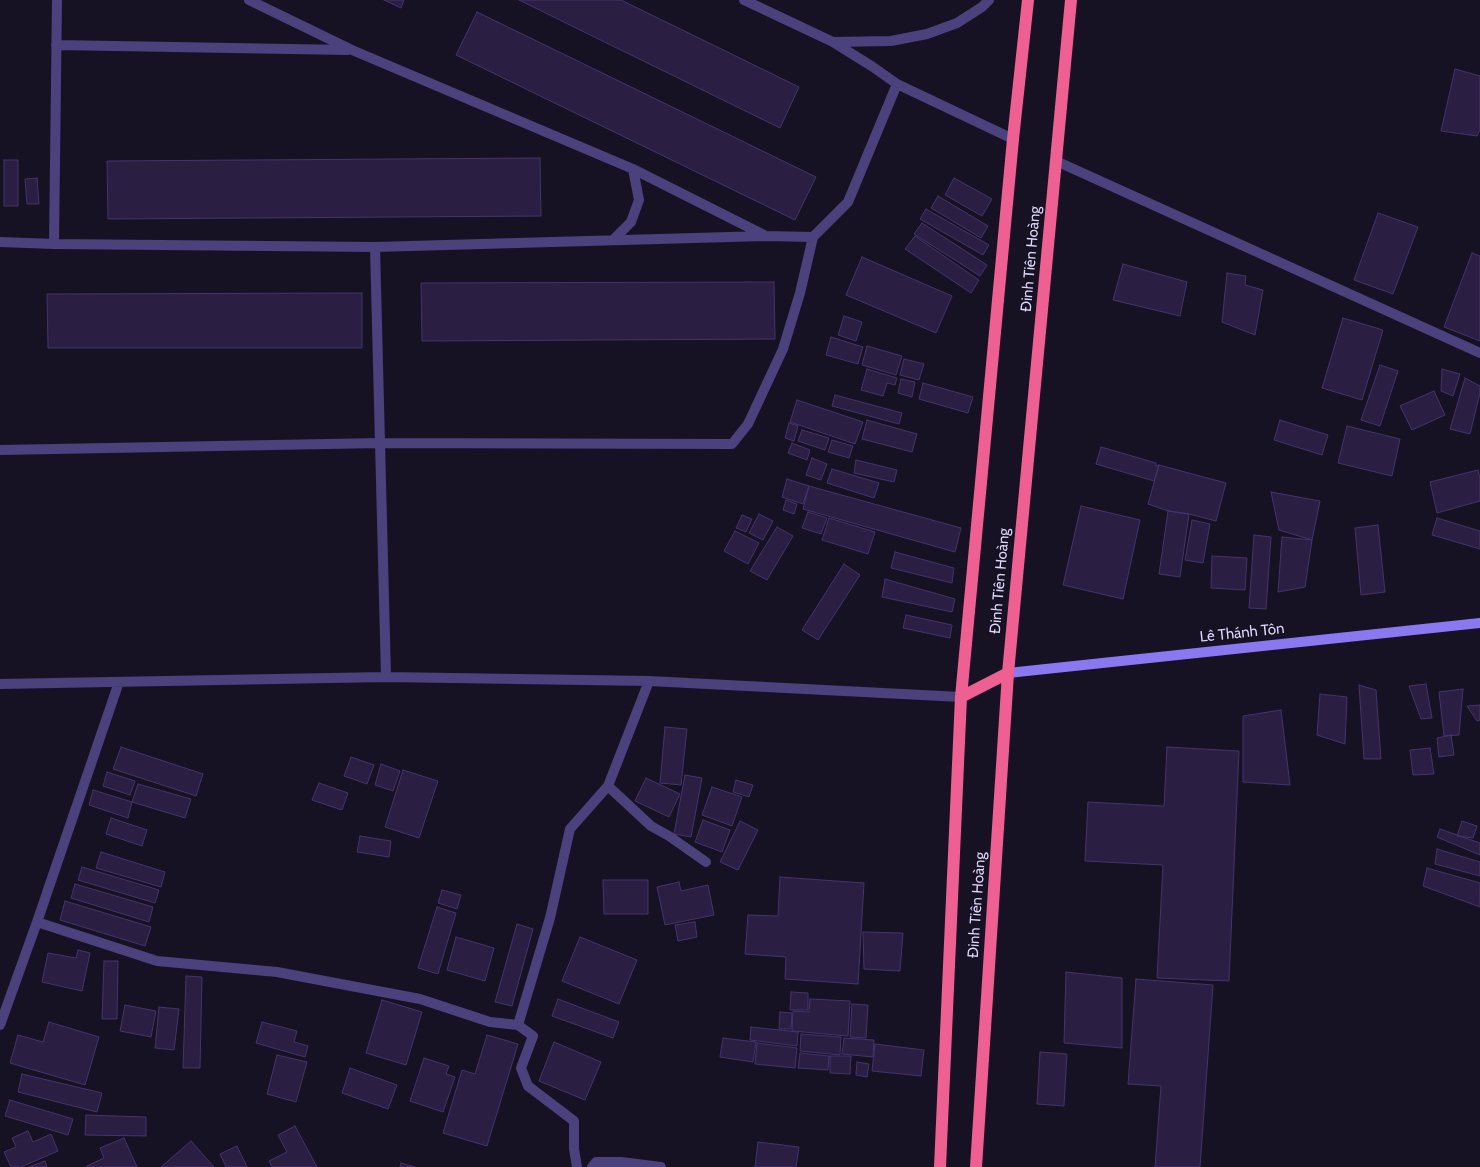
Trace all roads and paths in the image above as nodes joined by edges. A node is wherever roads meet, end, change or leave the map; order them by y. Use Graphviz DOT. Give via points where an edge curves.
graph roads {
  1 [pos="57,0"];
  2 [pos="249,0"];
  3 [pos="744,0"];
  4 [pos="989,0"];
  5 [pos="1028,0"];
  6 [pos="1071,0"];
  7 [pos="832,42"];
  8 [pos="56,44"];
  9 [pos="352,50"];
  10 [pos="897,84"];
  11 [pos="1013,139"];
  12 [pos="1056,161"];
  13 [pos="633,169"];
  14 [pos="765,236"];
  15 [pos="813,237"];
  16 [pos="613,240"];
  17 [pos="0,242"];
  18 [pos="54,244"];
  19 [pos="375,247"];
  20 [pos="1480,352"];
  21 [pos="381,443"];
  22 [pos="0,450"];
  23 [pos="1480,623"];
  24 [pos="1008,673"];
  25 [pos="386,677"];
  26 [pos="649,681"];
  27 [pos="119,682"];
  28 [pos="0,684"];
  29 [pos="961,697"];
  30 [pos="608,786"];
  31 [pos="706,862"];
  32 [pos="37,922"];
  33 [pos="0,1025"];
  34 [pos="518,1025"];
  35 [pos="577,1167"];
  36 [pos="592,1167"];
  37 [pos="660,1167"];
  38 [pos="940,1167"];
  39 [pos="976,1167"];
  1 -- 8 [label="street"];
  2 -- 9 [label="street"];
  3 -- 7 [label="street"];
  4 -- 7 [label="street" via="957,23 928,34 891,41"];
  5 -- 11 [label="highway, Đinh Tiên Hoàng"];
  6 -- 12 [label="highway, Đinh Tiên Hoàng"];
  7 -- 10 [label="street"];
  8 -- 9 [label="street"];
  8 -- 18 [label="street"];
  9 -- 13 [label="street"];
  10 -- 11 [label="street"];
  10 -- 15 [label="street" via="848,202"];
  11 -- 29 [label="highway, Đinh Tiên Hoàng"];
  12 -- 20 [label="street"];
  12 -- 24 [label="highway, Đinh Tiên Hoàng"];
  13 -- 14 [label="street"];
  13 -- 16 [label="street" via="639,200 630,222"];
  14 -- 15 [label="street"];
  14 -- 16 [label="street"];
  15 -- 21 [label="street" via="783,349 748,424 732,444"];
  16 -- 19 [label="street"];
  17 -- 18 [label="street"];
  18 -- 19 [label="street"];
  19 -- 21 [label="street"];
  21 -- 22 [label="street"];
  21 -- 25 [label="street"];
  23 -- 24 [label="main road, Lê Thánh Tôn"];
  24 -- 29 [label="highway"];
  24 -- 39 [label="highway, Đinh Tiên Hoàng"];
  25 -- 26 [label="street"];
  25 -- 27 [label="street"];
  26 -- 29 [label="street"];
  26 -- 30 [label="street"];
  27 -- 28 [label="street"];
  27 -- 32 [label="street"];
  29 -- 38 [label="highway, Đinh Tiên Hoàng"];
  30 -- 31 [label="street" via="651,826"];
  30 -- 34 [label="street" via="570,829 550,918"];
  32 -- 33 [label="street"];
  32 -- 34 [label="street" via="157,961 277,972 420,1000 490,1022"];
  34 -- 35 [label="street" via="533,1036 521,1068 528,1086 574,1121"];
  36 -- 37 [label="street" via="596,1162"];
}
